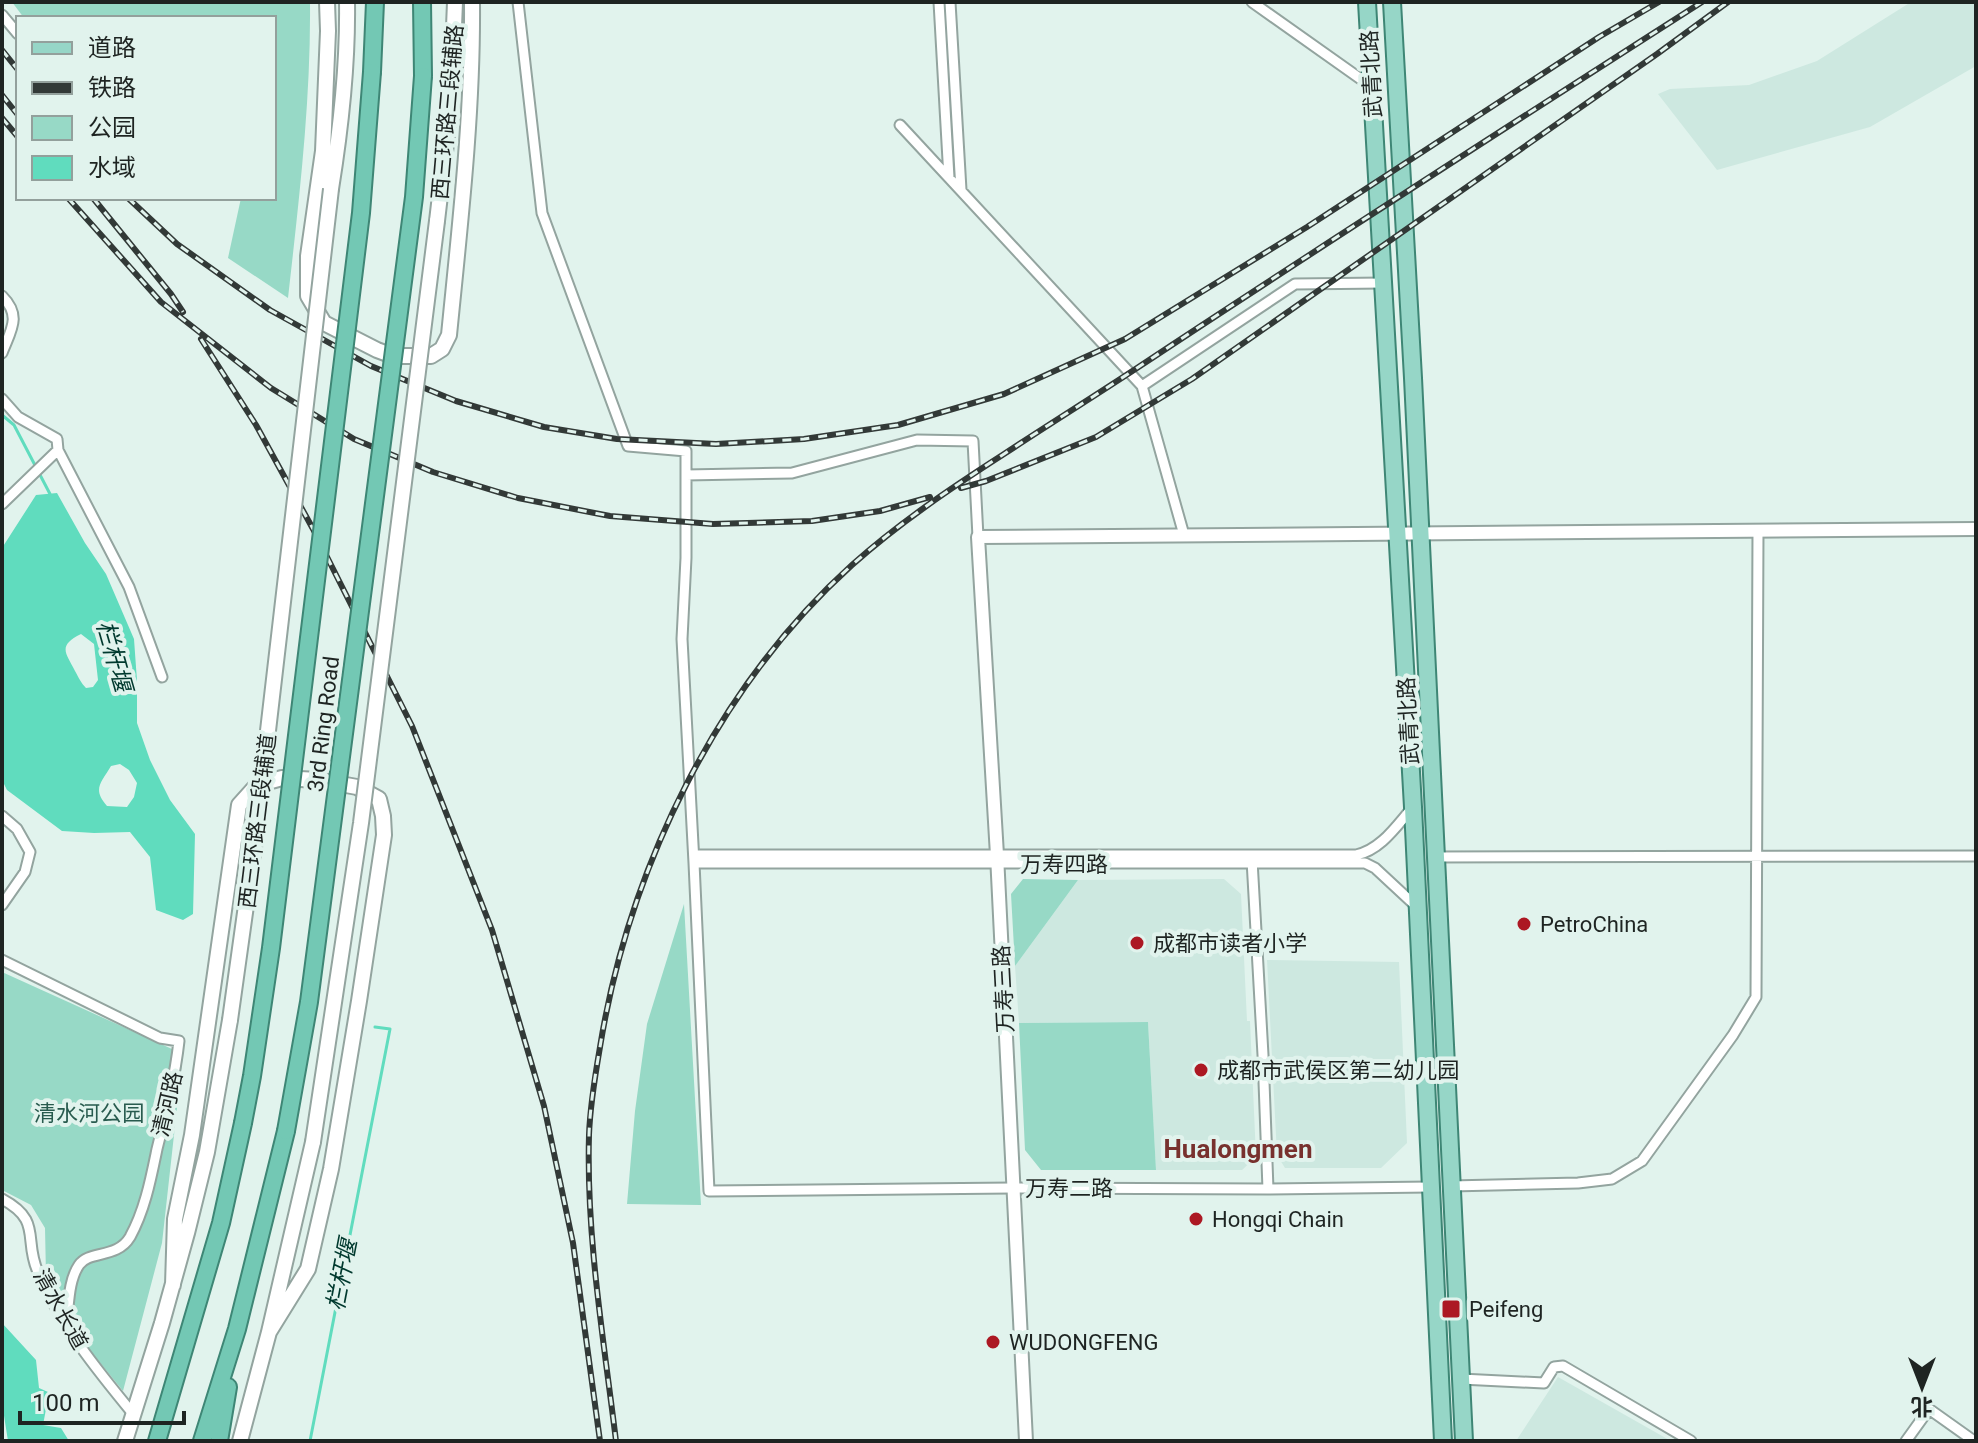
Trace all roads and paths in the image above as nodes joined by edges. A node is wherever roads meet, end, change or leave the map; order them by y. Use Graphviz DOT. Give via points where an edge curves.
graph roads {
  1 [pos="327,2"];
  2 [pos="347,2"];
  3 [pos="375,2"];
  4 [pos="422,2"];
  5 [pos="455,2"];
  6 [pos="472,2"];
  7 [pos="518,2"];
  8 [pos="939,2"];
  9 [pos="950,2"];
  10 [pos="1252,2"];
  11 [pos="1367,2"];
  12 [pos="1392,2"];
  13 [pos="2,15"];
  14 [pos="16,32"];
  15 [pos="1372,87"];
  16 [pos="900,125"];
  17 [pos="949,178"];
  18 [pos="961,190"];
  19 [pos="1383,283"];
  20 [pos="2,296"];
  21 [pos="2,353"];
  22 [pos="1142,386"];
  23 [pos="2,399"];
  24 [pos="58,450"];
  25 [pos="686,475"];
  26 [pos="2,504"];
  27 [pos="1976,529"];
  28 [pos="1758,531"];
  29 [pos="1398,533"];
  30 [pos="1419,533"];
  31 [pos="1184,535"];
  32 [pos="978,537"];
  33 [pos="162,677"];
  34 [pos="1413,807"];
  35 [pos="2,816"];
  36 [pos="1756,856"];
  37 [pos="1976,856"];
  38 [pos="1435,857"];
  39 [pos="694,859"];
  40 [pos="1252,859"];
  41 [pos="997,860"];
  42 [pos="2,905"];
  43 [pos="1417,907"];
  44 [pos="2,960"];
  45 [pos="1451,1186"];
  46 [pos="1430,1187"];
  47 [pos="1012,1188"];
  48 [pos="1268,1189"];
  49 [pos="2,1199"];
  50 [pos="173,1285"];
  51 [pos="66,1325"];
  52 [pos="237,1329"];
  53 [pos="269,1332"];
  54 [pos="1461,1379"];
  55 [pos="134,1415"];
  56 [pos="241,1440"];
  57 [pos="125,1441"];
  58 [pos="157,1441"];
  59 [pos="202,1441"];
  60 [pos="219,1441"];
  61 [pos="1026,1441"];
  62 [pos="1443,1441"];
  63 [pos="1464,1441"];
  64 [pos="1691,1441"];
  65 [pos="1906,1441"];
  66 [pos="1974,1441"];
  1 -- 6 [label="main road" via="323,151 308,256 308,296 324,323 393,356 431,356 449,335 467,141"];
  2 -- 50 [label="main road, 西三环路三段辅道, bridge" via="341,120 256,834 207,1152"];
  3 -- 58 [label="highway, 3rd Ring Road, bridge" via="359,229 252,1076 221,1223"];
  4 -- 52 [label="highway, 3rd Ring Road, bridge" via="423,76 410,228 309,1002 286,1131"];
  5 -- 53 [label="main road, 西三环路三段辅路, bridge" via="451,101 361,823 313,1142"];
  7 -- 25 [label="street" via="542,213 628,446 686,451"];
  8 -- 17 [label="street"];
  9 -- 18 [label="street"];
  10 -- 15 [label="street"];
  11 -- 15 [label="main road, 武青北路"];
  12 -- 30 [label="main road, 武青北路"];
  13 -- 14 [label="street"];
  15 -- 19 [label="main road, 武青北路"];
  16 -- 17 [label="street"];
  17 -- 18 [label="street"];
  18 -- 22 [label="street"];
  19 -- 22 [label="street" via="1295,284"];
  19 -- 29 [label="main road, 武青北路"];
  20 -- 21 [label="street" via="15,321"];
  22 -- 31 [label="street"];
  23 -- 24 [label="street" via="18,417 57,439"];
  24 -- 26 [label="street"];
  24 -- 33 [label="street" via="129,587"];
  25 -- 32 [label="street" via="792,473 917,440 973,441"];
  25 -- 39 [label="street" via="682,639"];
  27 -- 28 [label="street"];
  28 -- 30 [label="street"];
  28 -- 36 [label="street"];
  29 -- 30 [label="street"];
  29 -- 31 [label="street"];
  29 -- 34 [label="main road, 武青北路"];
  30 -- 38 [label="main road, 武青北路"];
  31 -- 32 [label="street"];
  32 -- 41 [label="street, 万寿三路"];
  34 -- 40 [label="street, 万寿四路" via="1364,854"];
  34 -- 43 [label="main road, 武青北路"];
  35 -- 42 [label="street" via="30,852 25,872"];
  36 -- 37 [label="street"];
  36 -- 38 [label="street"];
  36 -- 45 [label="street" via="1756,997 1642,1161 1612,1179"];
  38 -- 45 [label="main road, 武青北路"];
  39 -- 41 [label="street, 万寿四路"];
  39 -- 47 [label="street, 万寿二路" via="709,1191"];
  40 -- 41 [label="street, 万寿四路"];
  40 -- 43 [label="street, 万寿四路" via="1365,863"];
  40 -- 48 [label="street"];
  41 -- 47 [label="street, 万寿三路"];
  43 -- 46 [label="main road, 武青北路"];
  44 -- 51 [label="street, 清河路" via="160,1038 179,1041 145,1201 129,1240 112,1253 81,1262 73,1275"];
  45 -- 54 [label="main road, 武青北路"];
  46 -- 48 [label="street, 万寿二路"];
  46 -- 62 [label="main road, 武青北路"];
  47 -- 48 [label="street, 万寿二路"];
  47 -- 61 [label="street, 万寿三路"];
  49 -- 51 [label="street, 清水长道" via="17,1207 28,1223 36,1268"];
  50 -- 53 [label="main road" via="175,1219 239,805 257,785 282,778 357,787 379,799 384,835 359,1001 308,1269"];
  50 -- 55 [label="main road, 西三环路三段辅道"];
  51 -- 55 [label="street, 清水长道"];
  52 -- 59 [label="highway, 3rd Ring Road"];
  52 -- 60 [label="highway"];
  53 -- 56 [label="main road"];
  54 -- 63 [label="main road, 武青北路"];
  54 -- 64 [label="street" via="1544,1383 1554,1367 1563,1366"];
  55 -- 57 [label="main road, 西三环路三段辅道"];
  65 -- 66 [label="street" via="1929,1409"];
}
